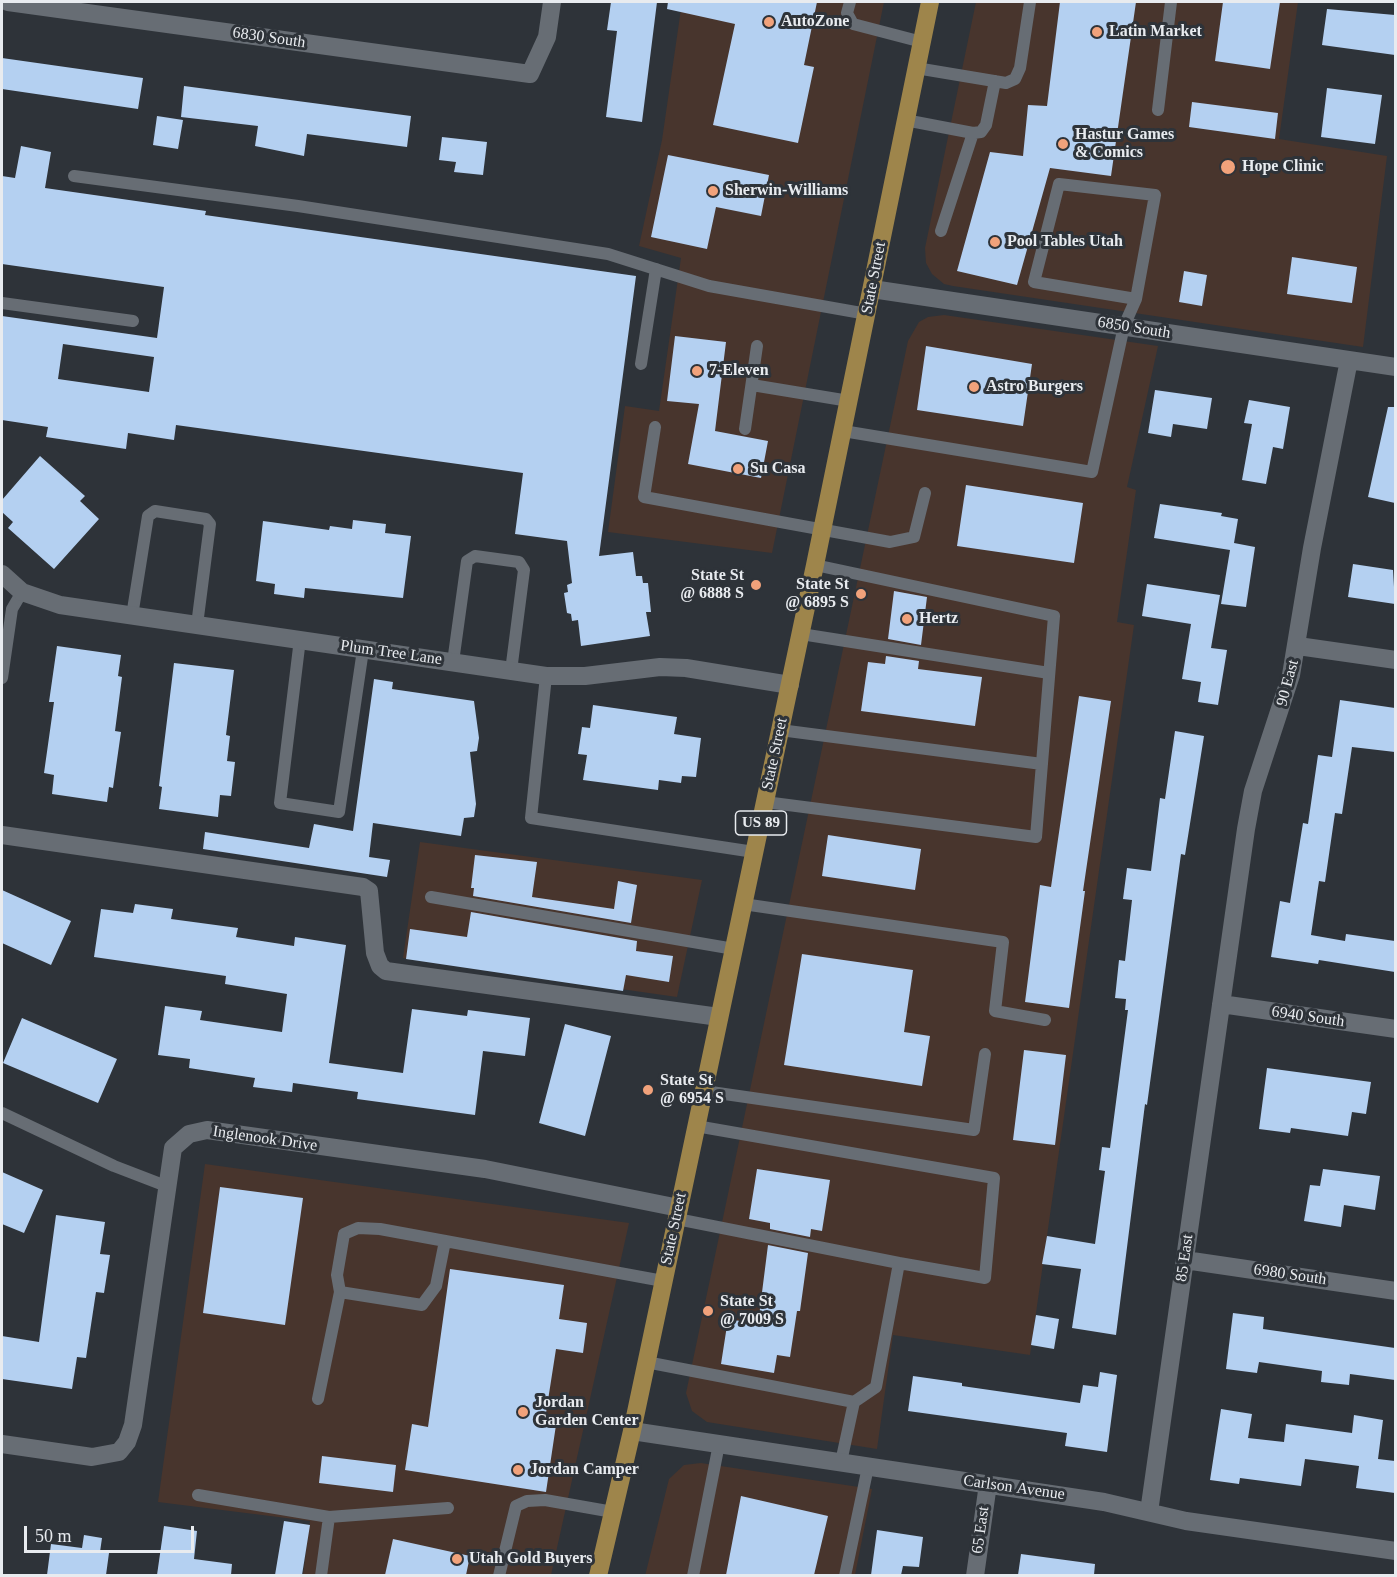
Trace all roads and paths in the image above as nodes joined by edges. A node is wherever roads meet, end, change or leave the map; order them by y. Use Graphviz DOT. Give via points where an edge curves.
graph roads {
  1 [pos="8,2"];
  2 [pos="552,2"];
  3 [pos="850,2"];
  4 [pos="930,2"];
  5 [pos="1030,2"];
  6 [pos="1171,2"];
  7 [pos="922,42"];
  8 [pos="916,68"];
  9 [pos="995,81"];
  10 [pos="1158,110"];
  11 [pos="905,120"];
  12 [pos="973,133"];
  13 [pos="74,176"];
  14 [pos="941,231"];
  15 [pos="656,269"];
  16 [pos="872,289"];
  17 [pos="1136,299"];
  18 [pos="2,303"];
  19 [pos="867,314"];
  20 [pos="134,321"];
  21 [pos="1124,326"];
  22 [pos="757,346"];
  23 [pos="1349,360"];
  24 [pos="641,364"];
  25 [pos="1395,367"];
  26 [pos="752,385"];
  27 [pos="849,401"];
  28 [pos="655,427"];
  29 [pos="745,429"];
  30 [pos="843,431"];
  31 [pos="925,493"];
  32 [pos="822,531"];
  33 [pos="815,565"];
  34 [pos="2,574"];
  35 [pos="22,592"];
  36 [pos="132,616"];
  37 [pos="197,625"];
  38 [pos="801,634"];
  39 [pos="300,639"];
  40 [pos="1298,645"];
  41 [pos="363,650"];
  42 [pos="1395,660"];
  43 [pos="453,662"];
  44 [pos="511,671"];
  45 [pos="1049,673"];
  46 [pos="546,676"];
  47 [pos="2,678"];
  48 [pos="790,685"];
  49 [pos="780,730"];
  50 [pos="1042,764"];
  51 [pos="765,802"];
  52 [pos="2,835"];
  53 [pos="754,852"];
  54 [pos="431,897"];
  55 [pos="743,904"];
  56 [pos="734,949"];
  57 [pos="1221,1004"];
  58 [pos="719,1017"];
  59 [pos="1045,1020"];
  60 [pos="1395,1029"];
  61 [pos="985,1054"];
  62 [pos="704,1091"];
  63 [pos="2,1113"];
  64 [pos="696,1126"];
  65 [pos="166,1186"];
  66 [pos="678,1213"];
  67 [pos="445,1241"];
  68 [pos="1185,1260"];
  69 [pos="899,1263"];
  70 [pos="663,1281"];
  71 [pos="1395,1291"];
  72 [pos="340,1292"];
  73 [pos="646,1362"];
  74 [pos="318,1399"];
  75 [pos="854,1402"];
  76 [pos="632,1431"];
  77 [pos="2,1444"];
  78 [pos="719,1444"];
  79 [pos="841,1462"];
  80 [pos="868,1467"];
  81 [pos="987,1484"];
  82 [pos="198,1495"];
  83 [pos="448,1508"];
  84 [pos="614,1512"];
  85 [pos="1149,1512"];
  86 [pos="329,1517"];
  87 [pos="1395,1551"];
  88 [pos="321,1575"];
  89 [pos="499,1575"];
  90 [pos="598,1575"];
  91 [pos="693,1575"];
  92 [pos="845,1575"];
  93 [pos="975,1575"];
  1 -- 2 [label="street, 6830 South" via="530,74 547,37"];
  3 -- 7 [label="lane" via="848,13 854,24"];
  4 -- 7 [label="main road, State Street / US 89"];
  5 -- 9 [label="lane" via="1020,68 1015,79 1006,83"];
  6 -- 10 [label="lane"];
  7 -- 8 [label="main road, State Street / US 89"];
  8 -- 9 [label="lane"];
  8 -- 11 [label="main road, State Street / US 89"];
  9 -- 12 [label="lane" via="986,125 981,132"];
  11 -- 12 [label="lane"];
  11 -- 16 [label="main road, State Street / US 89"];
  12 -- 14 [label="lane"];
  13 -- 15 [label="lane" via="608,254"];
  15 -- 19 [label="lane" via="709,286"];
  15 -- 24 [label="lane"];
  16 -- 19 [label="main road, State Street / US 89"];
  16 -- 21 [label="street, 6850 South"];
  17 -- 17 [label="lane" via="1155,195 1059,184 1034,282"];
  17 -- 21 [label="lane"];
  18 -- 20 [label="lane"];
  19 -- 27 [label="main road, State Street / US 89"];
  21 -- 23 [label="street, 6850 South"];
  21 -- 30 [label="lane" via="1092,472"];
  22 -- 26 [label="lane"];
  23 -- 25 [label="street, 6850 South"];
  23 -- 40 [label="street, 90 East" via="1312,548"];
  26 -- 27 [label="lane"];
  26 -- 29 [label="lane"];
  27 -- 30 [label="main road, State Street / US 89"];
  28 -- 32 [label="lane" via="644,497"];
  30 -- 32 [label="main road, State Street / US 89"];
  31 -- 32 [label="lane" via="914,537 890,542"];
  32 -- 33 [label="main road, State Street / US 89"];
  33 -- 38 [label="main road, State Street / US 89"];
  33 -- 45 [label="lane" via="1054,616"];
  34 -- 35 [label="street, Plum Tree Lane"];
  35 -- 36 [label="street, Plum Tree Lane" via="60,605"];
  35 -- 47 [label="lane" via="12,609"];
  36 -- 37 [label="street, Plum Tree Lane"];
  36 -- 37 [label="lane" via="148,516 155,511 206,519 210,524"];
  37 -- 39 [label="street, Plum Tree Lane"];
  38 -- 45 [label="lane"];
  38 -- 48 [label="main road, State Street / US 89"];
  39 -- 41 [label="street, Plum Tree Lane"];
  39 -- 41 [label="lane" via="280,803 339,812"];
  40 -- 42 [label="street"];
  40 -- 57 [label="street, 90 East" via="1284,702 1253,791"];
  41 -- 43 [label="street, Plum Tree Lane"];
  43 -- 44 [label="street, Plum Tree Lane"];
  43 -- 44 [label="lane" via="470,557 519,562 524,570"];
  44 -- 46 [label="street, Plum Tree Lane"];
  45 -- 50 [label="lane"];
  46 -- 48 [label="street, Plum Tree Lane" via="585,676 660,667"];
  46 -- 53 [label="lane" via="531,818"];
  48 -- 49 [label="main road, State Street / US 89"];
  49 -- 50 [label="lane"];
  49 -- 51 [label="main road, State Street / US 89"];
  50 -- 51 [label="lane" via="1036,837"];
  51 -- 53 [label="main road, State Street / US 89"];
  52 -- 58 [label="street" via="363,887 369,891 375,953 386,971"];
  53 -- 55 [label="main road, State Street / US 89"];
  54 -- 56 [label="lane"];
  55 -- 56 [label="main road, State Street / US 89"];
  55 -- 59 [label="lane" via="1003,942 995,1011"];
  56 -- 58 [label="main road, State Street / US 89"];
  57 -- 60 [label="street, 6940 South"];
  57 -- 68 [label="street, 85 East"];
  58 -- 62 [label="main road, State Street / US 89"];
  61 -- 62 [label="lane" via="974,1130"];
  62 -- 64 [label="main road, State Street / US 89"];
  63 -- 65 [label="lane"];
  64 -- 66 [label="main road, State Street / US 89"];
  64 -- 69 [label="lane" via="994,1178 985,1278"];
  65 -- 66 [label="street, Inglenook Drive" via="173,1148 189,1134 207,1130 485,1169"];
  65 -- 77 [label="street, Inglenook Drive" via="133,1425 127,1442 119,1452 92,1457"];
  66 -- 69 [label="lane"];
  66 -- 70 [label="main road, State Street / US 89"];
  67 -- 70 [label="lane"];
  67 -- 72 [label="lane" via="436,1286 422,1305"];
  67 -- 72 [label="lane" via="380,1229 358,1228 344,1234 337,1275"];
  68 -- 71 [label="street, 6980 South"];
  68 -- 85 [label="street, 85 East"];
  69 -- 75 [label="lane" via="876,1387"];
  70 -- 73 [label="main road, State Street / US 89"];
  72 -- 74 [label="lane"];
  73 -- 75 [label="lane"];
  73 -- 76 [label="main road, State Street / US 89"];
  75 -- 79 [label="lane"];
  76 -- 78 [label="street, Carlson Avenue"];
  76 -- 84 [label="main road, State Street / US 89"];
  78 -- 79 [label="street, Carlson Avenue"];
  78 -- 91 [label="lane"];
  79 -- 80 [label="street, Carlson Avenue"];
  80 -- 81 [label="street, Carlson Avenue"];
  80 -- 92 [label="lane"];
  81 -- 85 [label="street, Carlson Avenue"];
  81 -- 93 [label="street, 65 East"];
  82 -- 86 [label="lane"];
  83 -- 86 [label="lane"];
  84 -- 89 [label="lane" via="545,1500 516,1506"];
  84 -- 90 [label="main road, State Street / US 89"];
  85 -- 87 [label="street, Carlson Avenue" via="1186,1521"];
  86 -- 88 [label="lane"];
}
